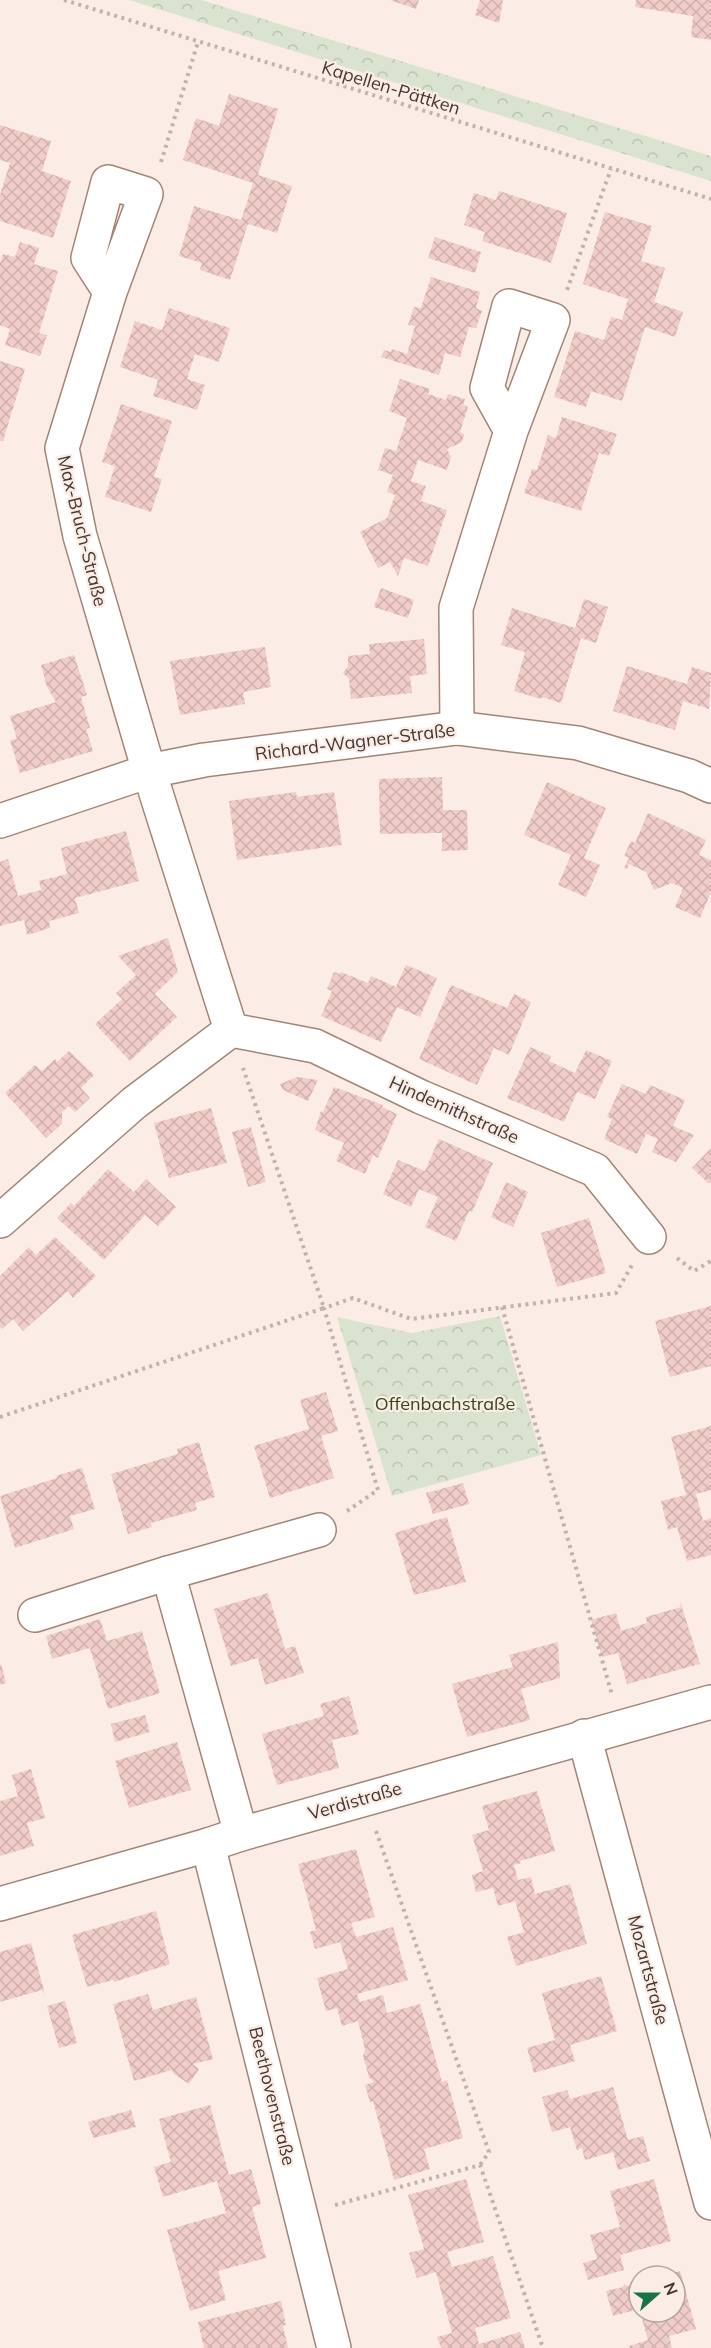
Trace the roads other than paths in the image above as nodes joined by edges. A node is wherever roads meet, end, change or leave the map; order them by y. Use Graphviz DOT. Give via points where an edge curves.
graph roads {
  1 [pos="146,194"];
  2 [pos="511,431"];
  3 [pos="457,728"];
  4 [pos="149,771"];
  5 [pos="711,786"];
  6 [pos="0,821"];
  7 [pos="231,1030"];
  8 [pos="0,1221"];
  9 [pos="649,1237"];
  10 [pos="319,1530"];
  11 [pos="168,1573"];
  12 [pos="35,1615"];
  13 [pos="711,1702"];
  14 [pos="584,1736"];
  15 [pos="241,1834"];
  16 [pos="208,1845"];
  17 [pos="0,1904"];
  18 [pos="711,2203"];
  19 [pos="334,2348"];
  1 -- 4 [label="street, Max-Bruch-Straße" via="110,292 62,448 80,536"];
  2 -- 2 [label="street" via="553,320 508,306 487,388"];
  2 -- 3 [label="street" via="456,608"];
  3 -- 4 [label="street, Richard-Wagner-Straße" via="204,760"];
  3 -- 5 [label="street, Richard-Wagner-Straße" via="578,743"];
  4 -- 6 [label="street, Richard-Wagner-Straße"];
  4 -- 7 [label="street"];
  7 -- 8 [label="street" via="134,1103"];
  7 -- 9 [label="street, Hindemithstraße" via="315,1046 421,1097 595,1170"];
  10 -- 11 [label="street"];
  11 -- 12 [label="street"];
  11 -- 15 [label="street"];
  13 -- 14 [label="street, Verdistraße"];
  14 -- 15 [label="street, Verdistraße"];
  14 -- 18 [label="street, Mozartstraße"];
  15 -- 16 [label="street, Verdistraße"];
  16 -- 17 [label="street, Verdistraße"];
  16 -- 19 [label="street, Beethovenstraße"];
}
